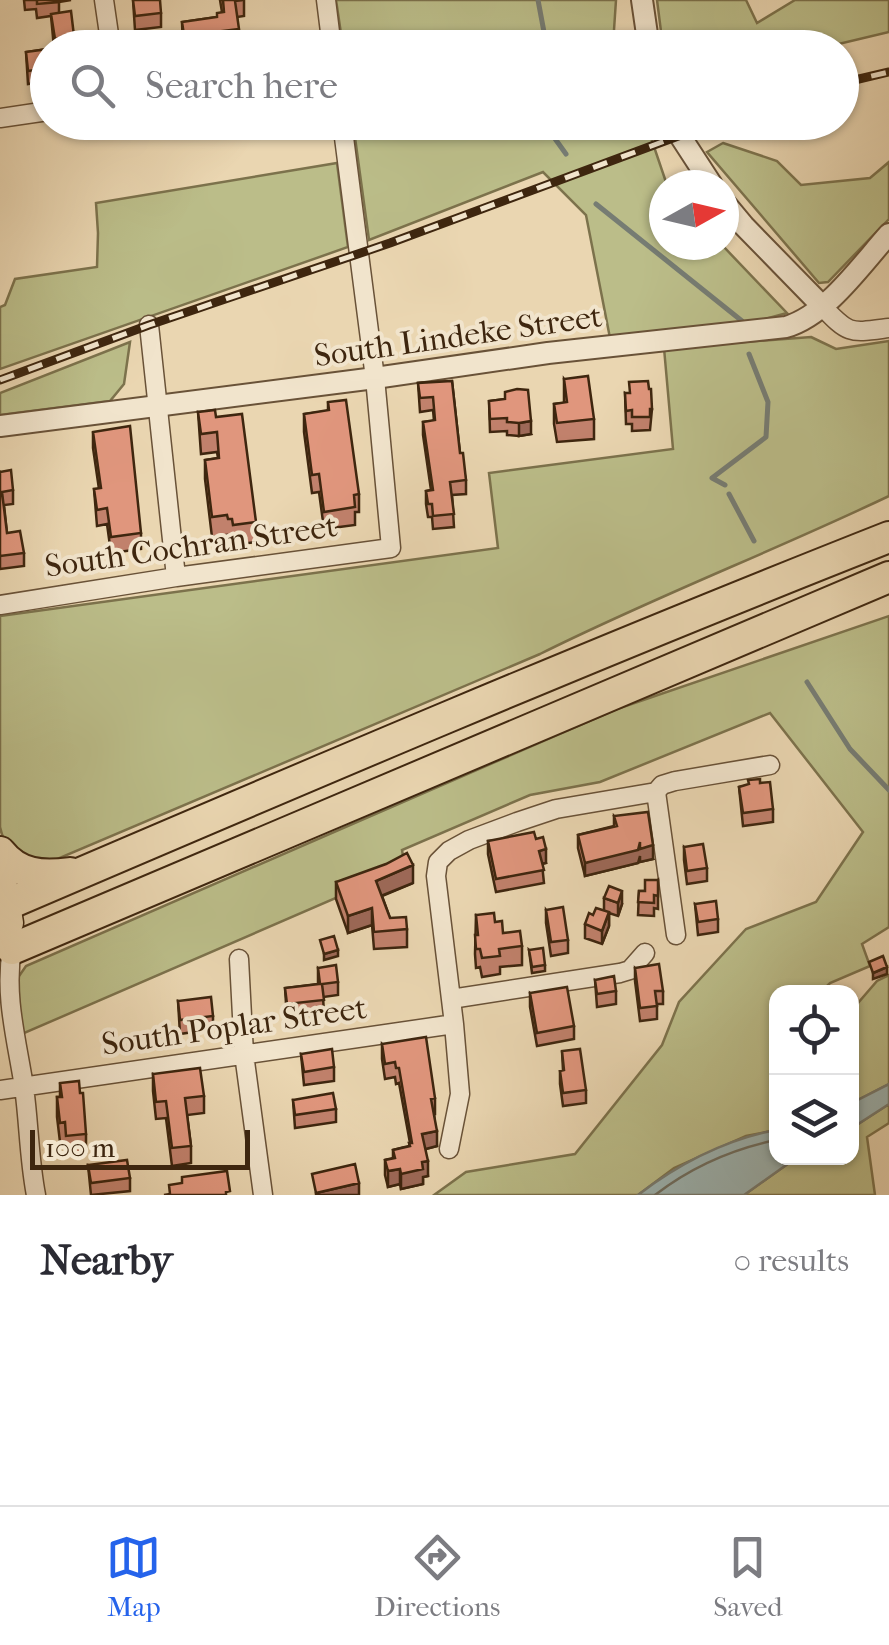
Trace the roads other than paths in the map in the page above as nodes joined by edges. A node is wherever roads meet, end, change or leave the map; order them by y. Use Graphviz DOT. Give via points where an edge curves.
graph roads {
  1 [pos="104,0"];
  2 [pos="326,0"];
  3 [pos="642,0"];
  4 [pos="108,30"];
  5 [pos="330,30"];
  6 [pos="646,30"];
  7 [pos="30,114"];
  8 [pos="0,118"];
  9 [pos="344,140"];
  10 [pos="683,140"];
  11 [pos="702,170"];
  12 [pos="739,220"];
  13 [pos="889,234"];
  14 [pos="822,306"];
  15 [pos="149,325"];
  16 [pos="889,328"];
  17 [pos="375,378"];
  18 [pos="158,406"];
  19 [pos="0,426"];
  20 [pos="889,517"];
  21 [pos="889,536"];
  22 [pos="176,577"];
  23 [pos="889,577"];
  24 [pos="889,597"];
  25 [pos="0,604"];
  26 [pos="680,620"];
  27 [pos="711,654"];
  28 [pos="770,765"];
  29 [pos="656,792"];
  30 [pos="0,852"];
  31 [pos="0,868"];
  32 [pos="87,870"];
  33 [pos="5,928"];
  34 [pos="676,935"];
  35 [pos="644,953"];
  36 [pos="239,958"];
  37 [pos="451,1000"];
  38 [pos="454,1024"];
  39 [pos="244,1054"];
  40 [pos="24,1087"];
  41 [pos="0,1090"];
  42 [pos="449,1149"];
  43 [pos="36,1195"];
  44 [pos="263,1195"];
  1 -- 4 [label="street"];
  2 -- 5 [label="street"];
  3 -- 6 [label="street"];
  7 -- 8 [label="street"];
  9 -- 17 [label="street"];
  10 -- 11 [label="street"];
  12 -- 14 [label="street"];
  13 -- 14 [label="street, South Lindeke Street"];
  14 -- 16 [label="street" via="852,332"];
  14 -- 17 [label="street, South Lindeke Street" via="786,327"];
  15 -- 18 [label="street"];
  17 -- 18 [label="street, South Lindeke Street"];
  17 -- 22 [label="street, South Cochran Street" via="391,548"];
  18 -- 19 [label="street, South Lindeke Street"];
  18 -- 22 [label="street"];
  20 -- 26 [label="highway"];
  21 -- 26 [label="highway"];
  22 -- 25 [label="street, South Cochran Street"];
  23 -- 27 [label="highway"];
  24 -- 27 [label="highway"];
  26 -- 32 [label="highway"];
  27 -- 33 [label="highway"];
  28 -- 29 [label="street" via="675,780"];
  29 -- 34 [label="street"];
  29 -- 37 [label="street" via="541,814 444,855 436,866"];
  30 -- 32 [label="highway" via="18,869 40,876"];
  31 -- 33 [label="highway"];
  32 -- 33 [label="highway"];
  33 -- 40 [label="street"];
  35 -- 37 [label="street" via="620,973"];
  36 -- 39 [label="street"];
  37 -- 38 [label="street"];
  38 -- 39 [label="street, South Poplar Street"];
  38 -- 42 [label="street" via="460,1094"];
  39 -- 40 [label="street, South Poplar Street"];
  39 -- 44 [label="street"];
  40 -- 41 [label="street, South Poplar Street"];
  40 -- 43 [label="street"];
}
